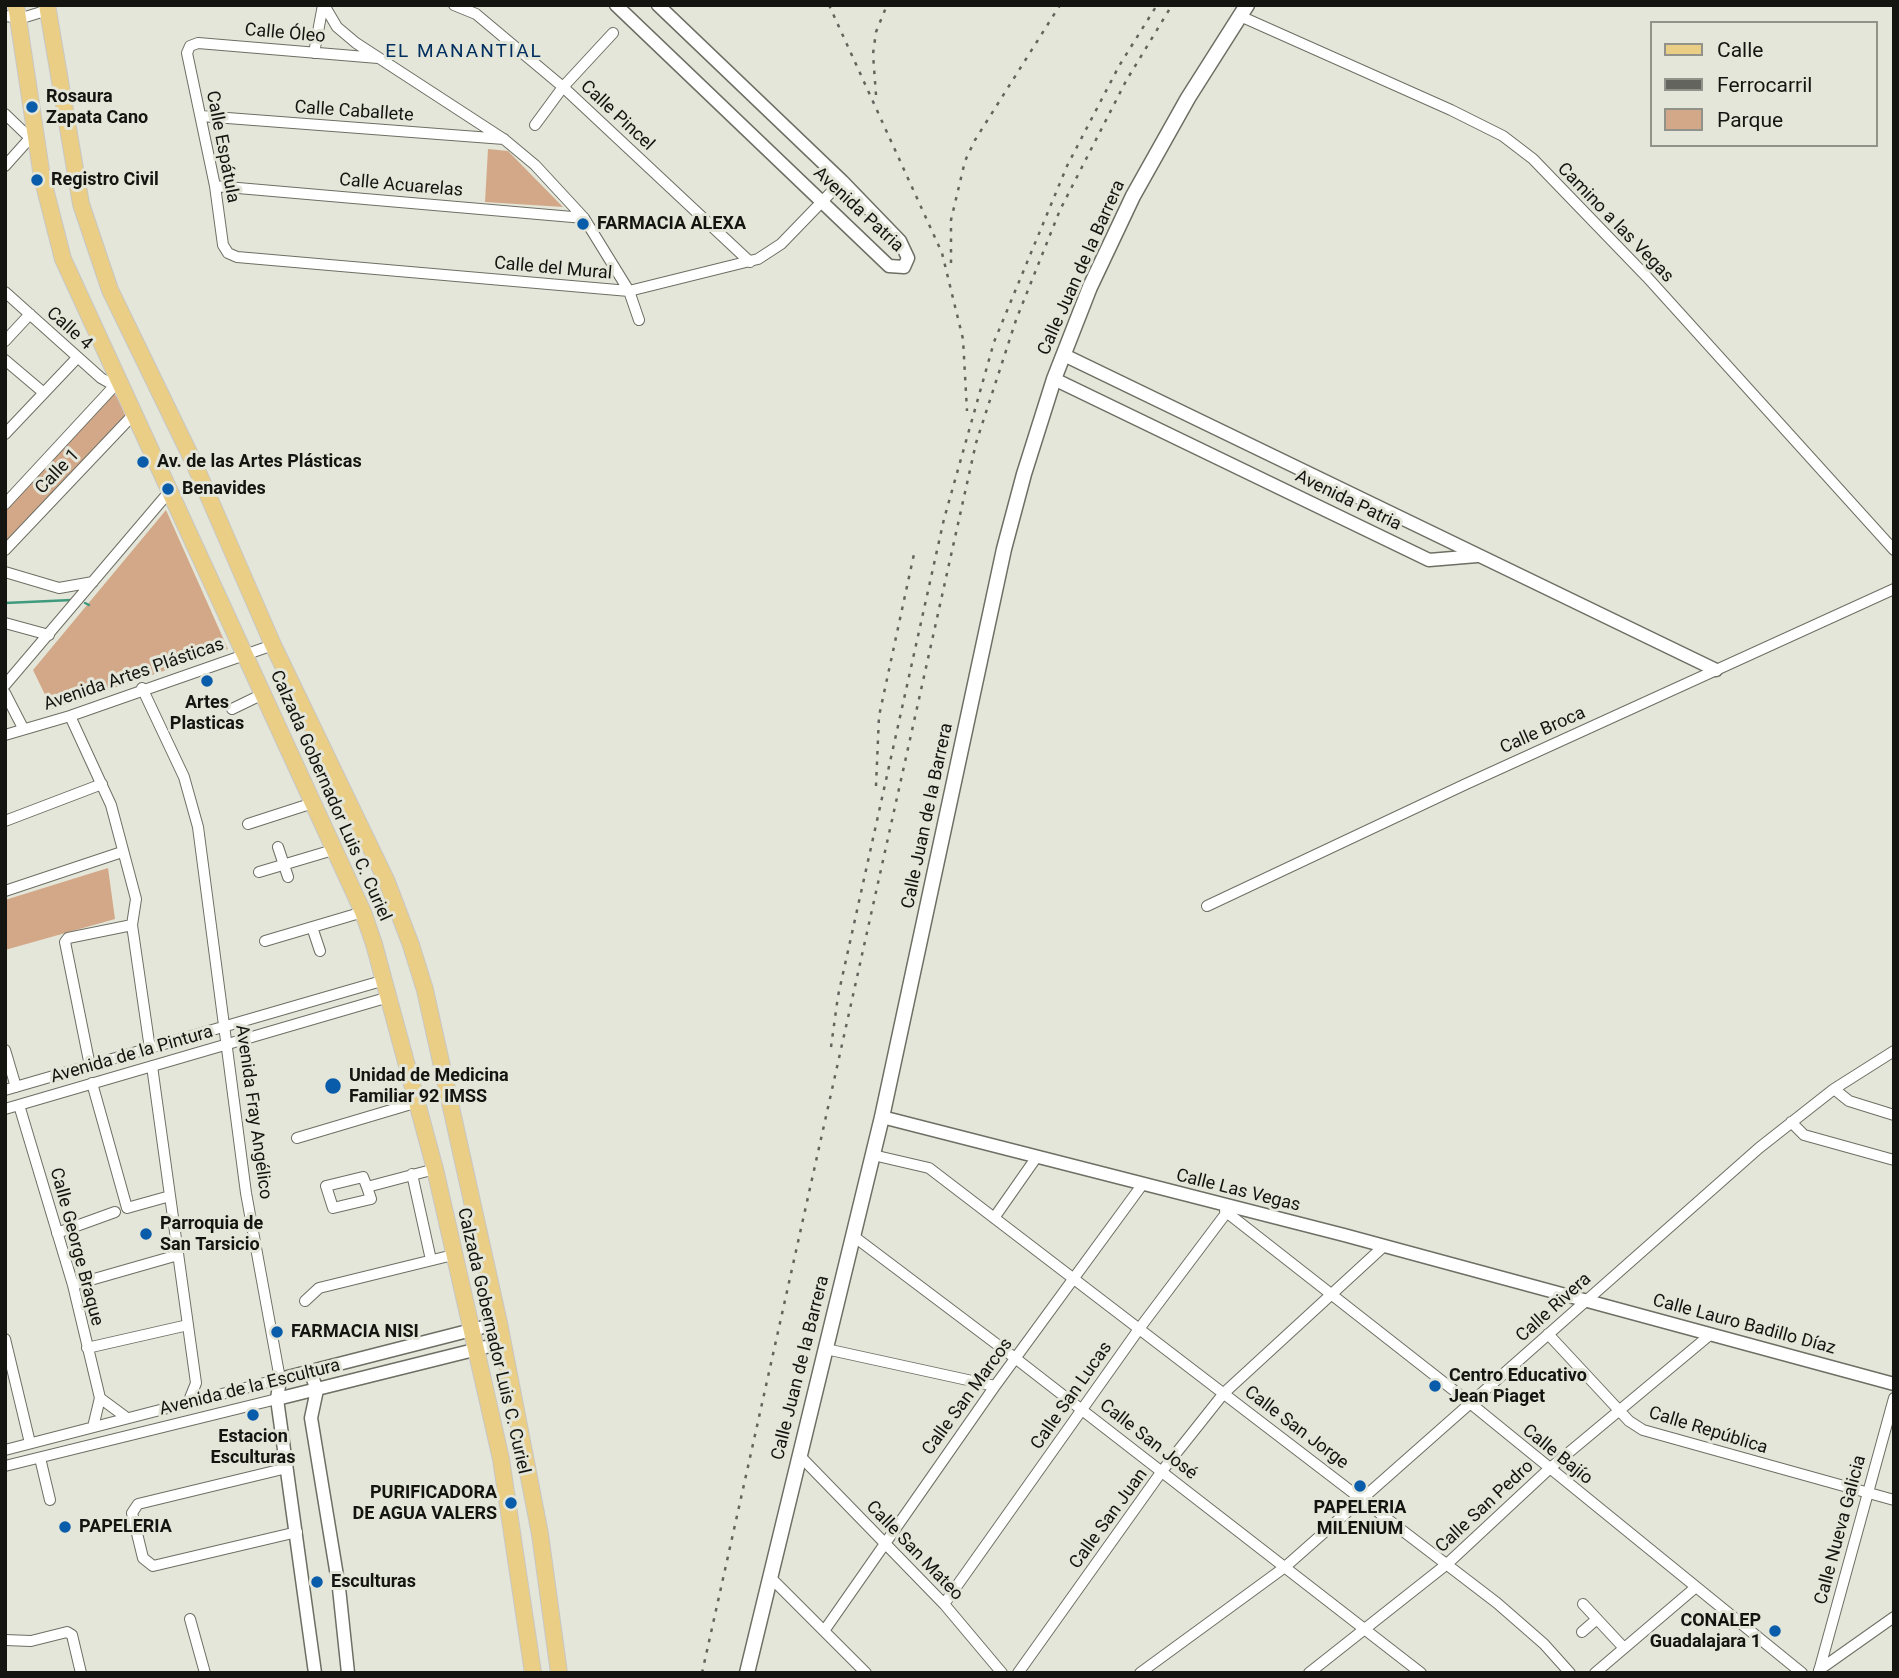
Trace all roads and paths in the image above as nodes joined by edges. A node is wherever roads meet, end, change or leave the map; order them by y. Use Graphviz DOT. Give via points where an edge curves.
graph roads {
  1 [pos="323,5"];
  2 [pos="454,5"];
  3 [pos="616,5"];
  4 [pos="658,5"];
  5 [pos="48,8"];
  6 [pos="1244,11"];
  7 [pos="13,13"];
  8 [pos="613,33"];
  9 [pos="190,46"];
  10 [pos="314,53"];
  11 [pos="378,58"];
  12 [pos="563,87"];
  13 [pos="5,114"];
  14 [pos="201,116"];
  15 [pos="535,125"];
  16 [pos="505,139"];
  17 [pos="5,166"];
  18 [pos="842,181"];
  19 [pos="215,186"];
  20 [pos="822,202"];
  21 [pos="584,218"];
  22 [pos="228,253"];
  23 [pos="750,262"];
  24 [pos="629,291"];
  25 [pos="5,292"];
  26 [pos="30,314"];
  27 [pos="639,320"];
  28 [pos="7,335"];
  29 [pos="1064,355"];
  30 [pos="77,358"];
  31 [pos="5,360"];
  32 [pos="1054,379"];
  33 [pos="116,384"];
  34 [pos="44,393"];
  35 [pos="133,415"];
  36 [pos="5,434"];
  37 [pos="169,492"];
  38 [pos="5,505"];
  39 [pos="5,550"];
  40 [pos="1894,550"];
  41 [pos="1481,556"];
  42 [pos="5,572"];
  43 [pos="93,582"];
  44 [pos="1894,589"];
  45 [pos="5,623"];
  46 [pos="49,635"];
  47 [pos="273,645"];
  48 [pos="245,653"];
  49 [pos="1716,670"];
  50 [pos="5,685"];
  51 [pos="142,688"];
  52 [pos="5,693"];
  53 [pos="263,694"];
  54 [pos="232,709"];
  55 [pos="70,716"];
  56 [pos="23,728"];
  57 [pos="5,735"];
  58 [pos="102,784"];
  59 [pos="313,803"];
  60 [pos="5,821"];
  61 [pos="248,824"];
  62 [pos="278,846"];
  63 [pos="333,850"];
  64 [pos="122,852"];
  65 [pos="284,865"];
  66 [pos="259,872"];
  67 [pos="288,877"];
  68 [pos="5,891"];
  69 [pos="1207,906"];
  70 [pos="363,912"];
  71 [pos="132,925"];
  72 [pos="312,927"];
  73 [pos="265,941"];
  74 [pos="320,951"];
  75 [pos="385,980"];
  76 [pos="389,997"];
  77 [pos="223,1025"];
  78 [pos="226,1044"];
  79 [pos="150,1049"];
  80 [pos="5,1050"];
  81 [pos="1891,1056"];
  82 [pos="90,1066"];
  83 [pos="152,1066"];
  84 [pos="92,1083"];
  85 [pos="16,1087"];
  86 [pos="1833,1089"];
  87 [pos="5,1090"];
  88 [pos="418,1102"];
  89 [pos="19,1105"];
  90 [pos="5,1109"];
  91 [pos="1894,1115"];
  92 [pos="882,1117"];
  93 [pos="1791,1122"];
  94 [pos="298,1138"];
  95 [pos="873,1155"];
  96 [pos="1036,1158"];
  97 [pos="1894,1160"];
  98 [pos="435,1169"];
  99 [pos="412,1174"];
  100 [pos="1142,1185"];
  101 [pos="367,1187"];
  102 [pos="170,1196"];
  103 [pos="1227,1210"];
  104 [pos="115,1212"];
  105 [pos="994,1218"];
  106 [pos="57,1233"];
  107 [pos="852,1235"];
  108 [pos="1384,1246"];
  109 [pos="178,1255"];
  110 [pos="453,1255"];
  111 [pos="431,1260"];
  112 [pos="1073,1279"];
  113 [pos="73,1285"];
  114 [pos="1332,1294"];
  115 [pos="305,1301"];
  116 [pos="1586,1301"];
  117 [pos="499,1323"];
  118 [pos="188,1325"];
  119 [pos="471,1328"];
  120 [pos="1139,1329"];
  121 [pos="1548,1334"];
  122 [pos="1711,1334"];
  123 [pos="5,1339"];
  124 [pos="502,1343"];
  125 [pos="87,1348"];
  126 [pos="474,1349"];
  127 [pos="826,1349"];
  128 [pos="1016,1358"];
  129 [pos="310,1371"];
  130 [pos="280,1379"];
  131 [pos="196,1383"];
  132 [pos="1894,1384"];
  133 [pos="995,1386"];
  134 [pos="317,1390"];
  135 [pos="1224,1393"];
  136 [pos="211,1396"];
  137 [pos="100,1398"];
  138 [pos="1894,1398"];
  139 [pos="277,1399"];
  140 [pos="188,1403"];
  141 [pos="1470,1404"];
  142 [pos="1082,1409"];
  143 [pos="1620,1410"];
  144 [pos="127,1418"];
  145 [pos="93,1427"];
  146 [pos="30,1443"];
  147 [pos="5,1450"];
  148 [pos="799,1455"];
  149 [pos="40,1458"];
  150 [pos="5,1466"];
  151 [pos="287,1468"];
  152 [pos="1549,1469"];
  153 [pos="1162,1471"];
  154 [pos="1868,1493"];
  155 [pos="1361,1498"];
  156 [pos="50,1500"];
  157 [pos="1894,1500"];
  158 [pos="296,1532"];
  159 [pos="884,1542"];
  160 [pos="1447,1564"];
  161 [pos="1285,1567"];
  162 [pos="770,1577"];
  163 [pos="1696,1587"];
  164 [pos="944,1604"];
  165 [pos="1583,1604"];
  166 [pos="1894,1617"];
  167 [pos="190,1619"];
  168 [pos="1597,1619"];
  169 [pos="1363,1628"];
  170 [pos="824,1631"];
  171 [pos="1582,1632"];
  172 [pos="5,1640"];
  173 [pos="1624,1648"];
  174 [pos="558,1665"];
  175 [pos="79,1667"];
  176 [pos="532,1667"];
  177 [pos="1818,1672"];
  178 [pos="205,1673"];
  179 [pos="315,1673"];
  180 [pos="348,1673"];
  181 [pos="747,1673"];
  182 [pos="866,1673"];
  183 [pos="1002,1673"];
  184 [pos="1018,1673"];
  185 [pos="1140,1673"];
  186 [pos="1309,1673"];
  187 [pos="1421,1673"];
  188 [pos="1570,1673"];
  189 [pos="1595,1673"];
  190 [pos="1802,1673"];
  1 -- 10 [label="street"];
  1 -- 11 [label="street" via="337,27"];
  2 -- 12 [label="street, Calle Pincel" via="476,14"];
  3 -- 20 [label="street, Avenida Patria"];
  4 -- 18 [label="street, Avenida Patria"];
  5 -- 7 [label="street"];
  5 -- 47 [label="main road, Calzada Gobernador Luis C. Curiel" via="76,183 94,249"];
  6 -- 29 [label="main road, Calle Juan de la Barrera" via="1133,197"];
  6 -- 40 [label="street, Camino a las Vegas" via="1503,136 1533,159 1647,277"];
  7 -- 33 [label="main road, Calzada Gobernador Luis C. Curiel" via="49,212 79,300"];
  8 -- 12 [label="street"];
  9 -- 10 [label="street, Calle Óleo"];
  9 -- 14 [label="street, Calle Espátula" via="187,54"];
  10 -- 11 [label="street, Calle Óleo"];
  11 -- 16 [label="street"];
  12 -- 15 [label="street"];
  12 -- 23 [label="street, Calle Pincel"];
  13 -- 17 [label="street" via="30,138"];
  14 -- 16 [label="street, Calle Caballete"];
  14 -- 19 [label="street, Calle Espátula"];
  16 -- 21 [label="street"];
  18 -- 20 [label="street, Calle del Mural"];
  18 -- 20 [label="street, Avenida Patria" via="900,241 908,258 904,267 890,266"];
  19 -- 21 [label="street, Calle Acuarelas"];
  19 -- 22 [label="street, Calle Espátula"];
  20 -- 23 [label="street, Calle del Mural" via="780,244"];
  21 -- 24 [label="street"];
  22 -- 24 [label="street, Calle del Mural"];
  23 -- 24 [label="street, Calle del Mural"];
  24 -- 27 [label="street"];
  25 -- 26 [label="street, Calle 4"];
  26 -- 28 [label="street"];
  26 -- 30 [label="street, Calle 4"];
  29 -- 32 [label="main road, Calle Juan de la Barrera"];
  29 -- 41 [label="street, Avenida Patria"];
  30 -- 33 [label="street, Calle 4"];
  30 -- 34 [label="street"];
  31 -- 34 [label="street"];
  32 -- 41 [label="street, Avenida Patria" via="1429,560"];
  32 -- 92 [label="main road, Calle Juan de la Barrera" via="1004,550"];
  33 -- 35 [label="main road, Calzada Gobernador Luis C. Curiel"];
  33 -- 38 [label="street, Calle 1"];
  34 -- 36 [label="street"];
  35 -- 37 [label="main road, Calzada Gobernador Luis C. Curiel"];
  35 -- 39 [label="street, Calle 1"];
  37 -- 43 [label="street"];
  37 -- 48 [label="main road, Calzada Gobernador Luis C. Curiel"];
  41 -- 49 [label="street, Avenida Patria"];
  42 -- 43 [label="street" via="59,588"];
  43 -- 46 [label="street"];
  44 -- 49 [label="street, Calle Broca"];
  45 -- 46 [label="street"];
  46 -- 50 [label="street"];
  47 -- 48 [label="street, Avenida Artes Plásticas"];
  47 -- 117 [label="main road, Calzada Gobernador Luis C. Curiel" via="387,882 411,945"];
  48 -- 51 [label="street, Avenida Artes Plásticas"];
  48 -- 53 [label="main road, Calzada Gobernador Luis C. Curiel"];
  49 -- 69 [label="street, Calle Broca"];
  51 -- 55 [label="street, Avenida Artes Plásticas"];
  51 -- 77 [label="street, Avenida Fray Angélico" via="184,777 198,827"];
  52 -- 56 [label="street"];
  53 -- 54 [label="street"];
  53 -- 59 [label="main road, Calzada Gobernador Luis C. Curiel"];
  55 -- 56 [label="street, Avenida Artes Plásticas"];
  55 -- 58 [label="street"];
  56 -- 57 [label="street, Avenida Artes Plásticas"];
  58 -- 60 [label="street"];
  58 -- 64 [label="street"];
  59 -- 61 [label="street"];
  59 -- 63 [label="main road, Calzada Gobernador Luis C. Curiel"];
  62 -- 65 [label="street"];
  63 -- 65 [label="street"];
  63 -- 70 [label="main road, Calzada Gobernador Luis C. Curiel"];
  64 -- 68 [label="street"];
  64 -- 71 [label="street" via="136,899"];
  65 -- 66 [label="street"];
  65 -- 67 [label="street"];
  70 -- 72 [label="street"];
  70 -- 75 [label="main road, Calzada Gobernador Luis C. Curiel"];
  71 -- 79 [label="street"];
  71 -- 82 [label="street" via="65,942"];
  72 -- 73 [label="street"];
  72 -- 74 [label="street"];
  75 -- 76 [label="main road, Calzada Gobernador Luis C. Curiel"];
  75 -- 77 [label="street, Avenida de la Pintura"];
  76 -- 78 [label="street, Avenida de la Pintura"];
  76 -- 88 [label="main road, Calzada Gobernador Luis C. Curiel"];
  77 -- 78 [label="street, Avenida Fray Angélico"];
  77 -- 79 [label="street, Avenida de la Pintura"];
  78 -- 83 [label="street, Avenida de la Pintura"];
  78 -- 130 [label="street, Avenida Fray Angélico" via="246,1192"];
  79 -- 82 [label="street, Avenida de la Pintura"];
  80 -- 85 [label="street"];
  81 -- 86 [label="street, Calle Rivera"];
  82 -- 85 [label="street, Avenida de la Pintura"];
  83 -- 84 [label="street, Avenida de la Pintura"];
  83 -- 102 [label="street"];
  84 -- 89 [label="street, Avenida de la Pintura"];
  84 -- 102 [label="street" via="127,1208"];
  85 -- 87 [label="street, Avenida de la Pintura"];
  86 -- 91 [label="street" via="1849,1101"];
  86 -- 93 [label="street, Calle Rivera"];
  88 -- 94 [label="street"];
  88 -- 98 [label="main road, Calzada Gobernador Luis C. Curiel"];
  89 -- 90 [label="street, Avenida de la Pintura"];
  89 -- 106 [label="street, Calle George Braque"];
  92 -- 95 [label="main road, Calle Juan de la Barrera"];
  92 -- 96 [label="street, Calle Las Vegas"];
  93 -- 97 [label="street" via="1804,1135"];
  93 -- 116 [label="street, Calle Rivera"];
  95 -- 105 [label="street, Calle San Jorge" via="929,1168"];
  95 -- 107 [label="main road, Calle Juan de la Barrera"];
  96 -- 100 [label="street, Calle Las Vegas"];
  96 -- 105 [label="street"];
  98 -- 99 [label="street"];
  98 -- 110 [label="main road, Calzada Gobernador Luis C. Curiel"];
  99 -- 101 [label="street"];
  99 -- 111 [label="street"];
  100 -- 103 [label="street, Calle Las Vegas"];
  100 -- 112 [label="street, Calle San Marcos"];
  101 -- 101 [label="street" via="363,1177 326,1186 333,1208 371,1199"];
  102 -- 109 [label="street"];
  103 -- 108 [label="street, Calle Las Vegas"];
  103 -- 114 [label="street, Calle Bajío"];
  103 -- 120 [label="street, Calle San Lucas"];
  104 -- 106 [label="street"];
  105 -- 112 [label="street, Calle San Jorge"];
  106 -- 113 [label="street, Calle George Braque"];
  107 -- 127 [label="main road, Calle Juan de la Barrera"];
  107 -- 128 [label="street, Calle San José"];
  108 -- 114 [label="street, Calle San Juan"];
  108 -- 116 [label="street, Calle Las Vegas"];
  109 -- 113 [label="street"];
  109 -- 118 [label="street"];
  110 -- 111 [label="street"];
  110 -- 119 [label="main road, Calzada Gobernador Luis C. Curiel"];
  111 -- 115 [label="street" via="319,1288"];
  112 -- 120 [label="street, Calle San Jorge"];
  112 -- 128 [label="street, Calle San Marcos"];
  113 -- 125 [label="street, Calle George Braque"];
  114 -- 135 [label="street, Calle San Juan"];
  114 -- 141 [label="street, Calle Bajío"];
  116 -- 121 [label="street, Calle Rivera"];
  116 -- 122 [label="street, Calle Lauro Badillo Díaz"];
  117 -- 119 [label="street, Avenida de la Escultura"];
  117 -- 124 [label="main road, Calzada Gobernador Luis C. Curiel"];
  118 -- 125 [label="street"];
  118 -- 131 [label="street"];
  119 -- 126 [label="main road, Calzada Gobernador Luis C. Curiel"];
  119 -- 129 [label="street, Avenida de la Escultura"];
  120 -- 135 [label="street, Calle San Jorge"];
  120 -- 142 [label="street, Calle San Lucas"];
  121 -- 141 [label="street, Calle Rivera"];
  121 -- 143 [label="street, Calle República"];
  122 -- 132 [label="street, Calle Lauro Badillo Díaz"];
  122 -- 143 [label="street, Calle San Pedro"];
  123 -- 146 [label="street"];
  124 -- 126 [label="street, Avenida de la Escultura"];
  124 -- 174 [label="main road, Calzada Gobernador Luis C. Curiel" via="540,1534"];
  125 -- 137 [label="street, Calle George Braque"];
  126 -- 134 [label="street, Avenida de la Escultura"];
  126 -- 176 [label="main road, Calzada Gobernador Luis C. Curiel" via="501,1459"];
  127 -- 133 [label="street"];
  127 -- 148 [label="main road, Calle Juan de la Barrera"];
  128 -- 133 [label="street, Calle San Marcos"];
  128 -- 142 [label="street, Calle San José"];
  129 -- 130 [label="street, Avenida de la Escultura"];
  129 -- 134 [label="street"];
  130 -- 136 [label="street, Avenida de la Escultura"];
  130 -- 139 [label="street, Avenida Fray Angélico"];
  131 -- 136 [label="street"];
  131 -- 140 [label="street"];
  133 -- 159 [label="street, Calle San Marcos"];
  134 -- 139 [label="street, Avenida de la Escultura"];
  134 -- 180 [label="street" via="311,1418"];
  135 -- 153 [label="street, Calle San Juan"];
  135 -- 155 [label="street, Calle San Jorge"];
  136 -- 140 [label="street, Avenida de la Escultura"];
  137 -- 144 [label="street"];
  137 -- 145 [label="street, Calle George Braque"];
  138 -- 154 [label="street, Calle Nueva Galicia"];
  139 -- 149 [label="street, Avenida de la Escultura"];
  139 -- 151 [label="street, Avenida Fray Angélico"];
  140 -- 144 [label="street, Avenida de la Escultura"];
  141 -- 152 [label="street, Calle Bajío"];
  141 -- 155 [label="street, Calle Rivera"];
  142 -- 153 [label="street, Calle San José"];
  142 -- 164 [label="street, Calle San Lucas"];
  143 -- 152 [label="street, Calle San Pedro"];
  143 -- 154 [label="street, Calle República" via="1643,1430"];
  144 -- 145 [label="street, Avenida de la Escultura"];
  145 -- 146 [label="street, Avenida de la Escultura"];
  146 -- 147 [label="street, Avenida de la Escultura"];
  148 -- 159 [label="street, Calle San Mateo"];
  148 -- 162 [label="main road, Calle Juan de la Barrera"];
  149 -- 150 [label="street, Avenida de la Escultura"];
  149 -- 156 [label="street"];
  151 -- 158 [label="street, Avenida Fray Angélico"];
  151 -- 158 [label="street" via="138,1504 132,1513 146,1563 153,1566"];
  152 -- 160 [label="street, Calle San Pedro"];
  152 -- 163 [label="street, Calle Bajío"];
  153 -- 161 [label="street, Calle San José"];
  153 -- 184 [label="street, Calle San Juan"];
  154 -- 157 [label="street, Calle República"];
  154 -- 177 [label="street, Calle Nueva Galicia"];
  155 -- 160 [label="street, Calle San Jorge"];
  155 -- 161 [label="street, Calle Rivera"];
  158 -- 179 [label="street, Avenida Fray Angélico"];
  159 -- 164 [label="street, Calle San Mateo"];
  159 -- 170 [label="street, Calle San Marcos"];
  160 -- 169 [label="street, Calle San Pedro"];
  160 -- 188 [label="street, Calle San Jorge" via="1534,1636"];
  161 -- 169 [label="street, Calle San José"];
  161 -- 185 [label="street, Calle Rivera"];
  162 -- 170 [label="street"];
  162 -- 181 [label="main road, Calle Juan de la Barrera"];
  163 -- 173 [label="street"];
  163 -- 190 [label="street, Calle Bajío"];
  164 -- 183 [label="street, Calle San Mateo"];
  165 -- 168 [label="street"];
  166 -- 177 [label="street"];
  167 -- 178 [label="street"];
  168 -- 171 [label="street"];
  168 -- 173 [label="street"];
  169 -- 186 [label="street, Calle San Pedro"];
  169 -- 187 [label="street, Calle San José"];
  170 -- 182 [label="street"];
  172 -- 175 [label="street" via="30,1641 67,1632 72,1635"];
  173 -- 189 [label="street"];
  174 -- 176 [label="main road"];
}
